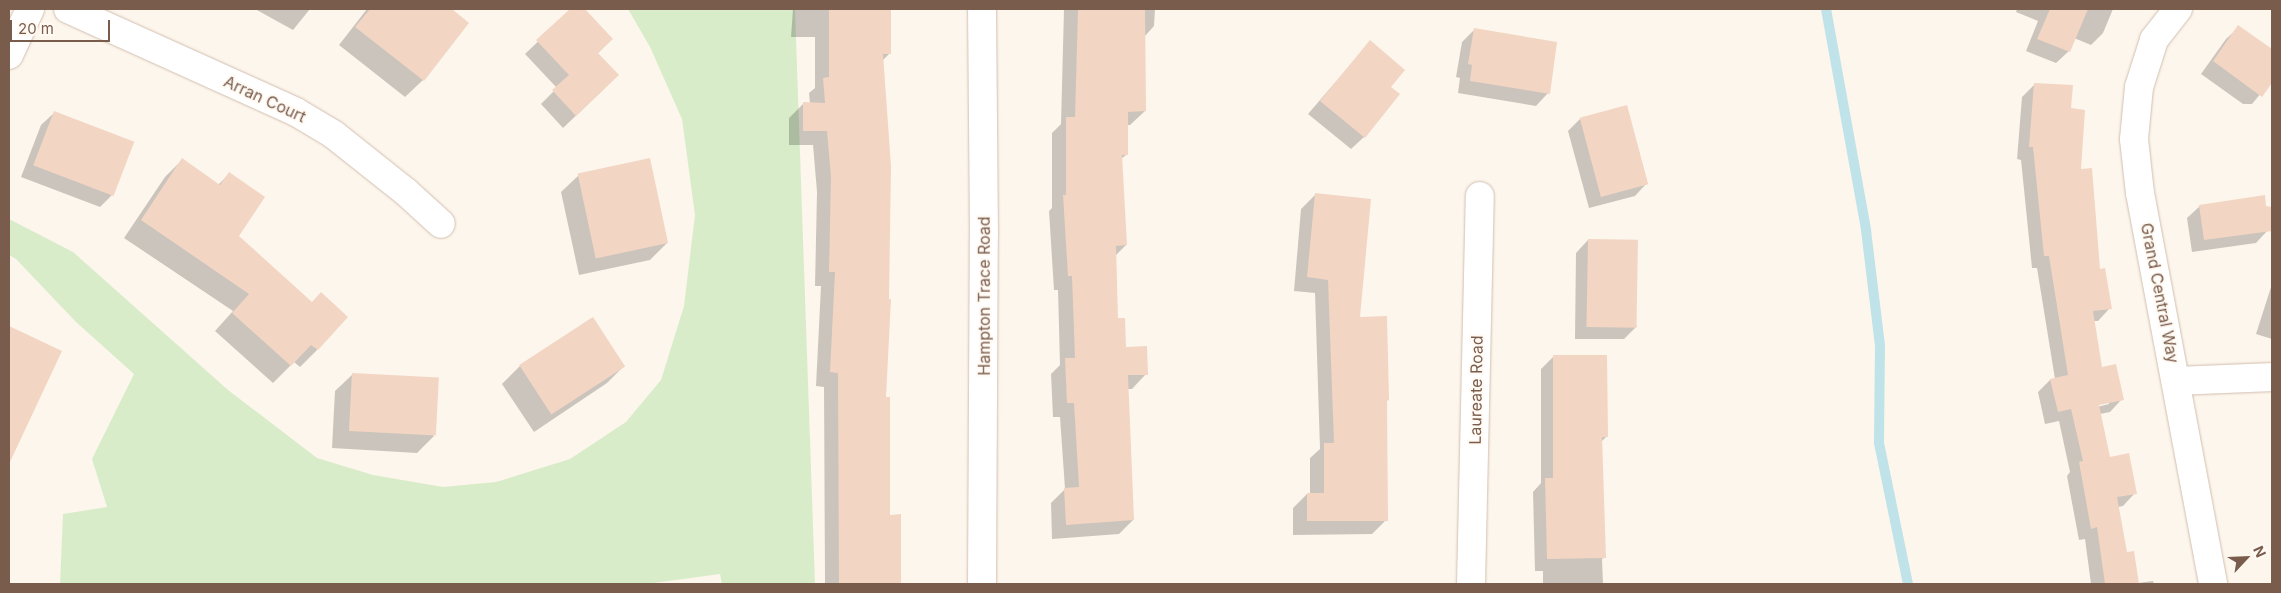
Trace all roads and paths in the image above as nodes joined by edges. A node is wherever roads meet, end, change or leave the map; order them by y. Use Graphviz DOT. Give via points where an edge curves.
graph roads {
  1 [pos="30,9"];
  2 [pos="68,9"];
  3 [pos="982,9"];
  4 [pos="2178,9"];
  5 [pos="9,55"];
  6 [pos="1480,196"];
  7 [pos="441,224"];
  8 [pos="2272,377"];
  9 [pos="2177,381"];
  10 [pos="982,584"];
  11 [pos="1471,584"];
  12 [pos="2213,584"];
  1 -- 5 [label="street"];
  2 -- 7 [label="street, Arran Court" via="296,112 333,134"];
  3 -- 10 [label="street, Hampton Trace Road"];
  4 -- 9 [label="street, Grand Central Way" via="2154,40 2139,87 2134,140 2140,193"];
  6 -- 11 [label="street, Laureate Road"];
  8 -- 9 [label="street"];
  9 -- 12 [label="street, Grand Central Way"];
}
